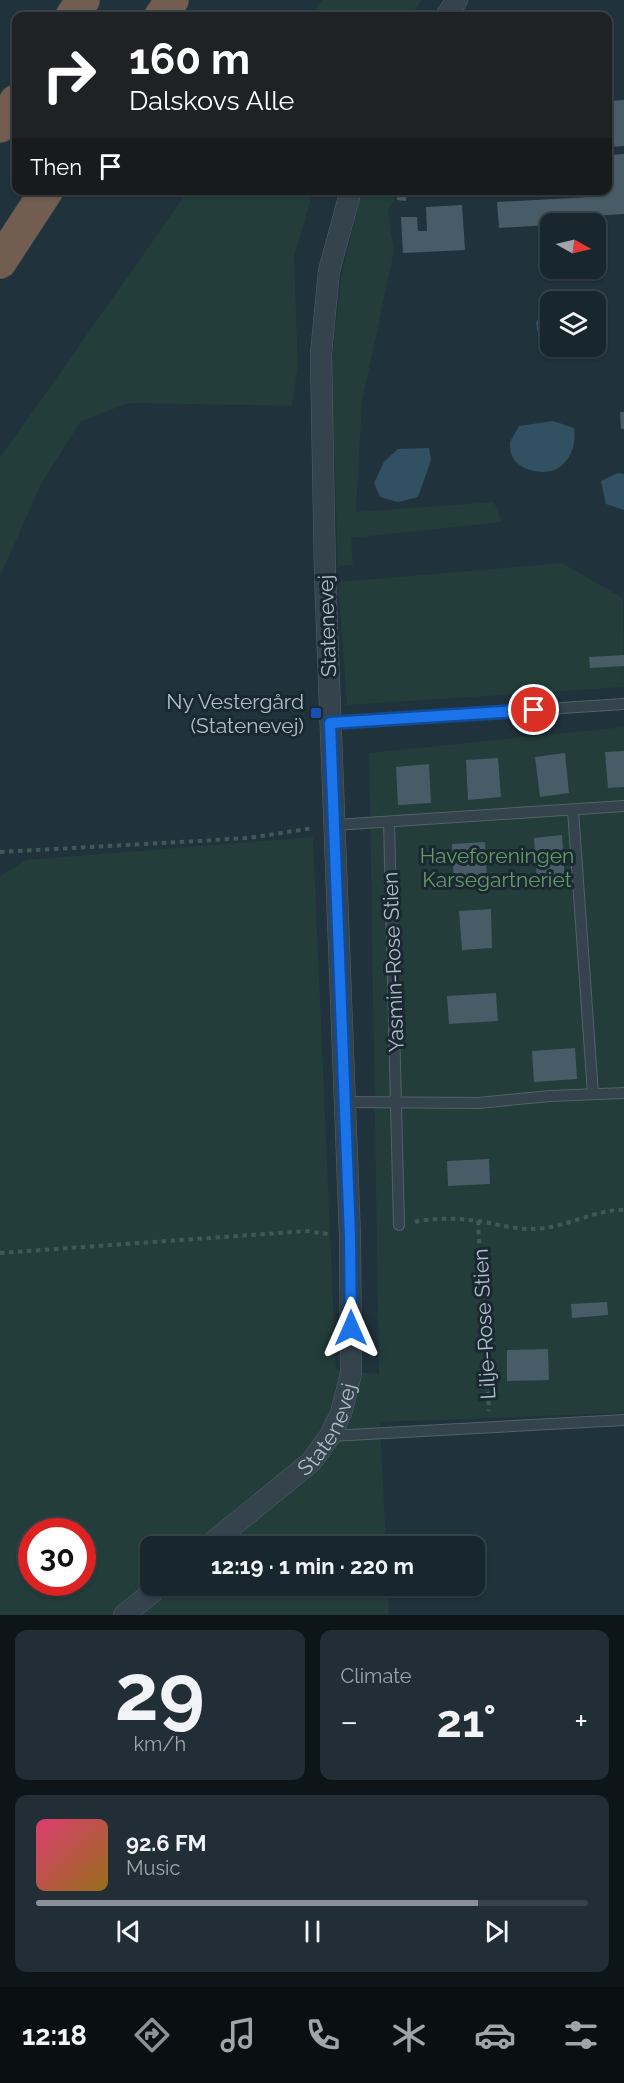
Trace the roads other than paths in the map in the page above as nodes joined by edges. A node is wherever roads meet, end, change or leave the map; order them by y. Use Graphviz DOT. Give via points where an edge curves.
graph roads {
  1 [pos="12,107"];
  2 [pos="0,126"];
  3 [pos="44,195"];
  4 [pos="350,195"];
  5 [pos="0,262"];
  6 [pos="624,704"];
  7 [pos="330,723"];
  8 [pos="624,806"];
  9 [pos="573,810"];
  10 [pos="389,822"];
  11 [pos="335,825"];
  12 [pos="624,1093"];
  13 [pos="593,1094"];
  14 [pos="345,1102"];
  15 [pos="397,1102"];
  16 [pos="399,1225"];
  17 [pos="624,1420"];
  18 [pos="330,1436"];
  19 [pos="220,1536"];
  20 [pos="148,1596"];
  21 [pos="124,1615"];
  1 -- 2 [label="highway"];
  3 -- 5 [label="highway"];
  4 -- 7 [label="street, Statenevej" via="329,271 321,354"];
  6 -- 7 [label="lane"];
  7 -- 11 [label="street, Statenevej"];
  8 -- 9 [label="lane"];
  9 -- 10 [label="lane"];
  9 -- 13 [label="lane"];
  10 -- 11 [label="lane"];
  10 -- 15 [label="lane, Yasmin-Rose Stien"];
  11 -- 14 [label="street, Statenevej"];
  12 -- 13 [label="lane"];
  13 -- 15 [label="lane" via="478,1103"];
  14 -- 15 [label="lane"];
  14 -- 18 [label="street, Statenevej" via="351,1374 341,1413"];
  15 -- 16 [label="lane, Yasmin-Rose Stien"];
  17 -- 18 [label="lane, Lilje-Rose Stien"];
  18 -- 19 [label="street, Statenevej" via="311,1462"];
  20 -- 21 [label="street"];
}
